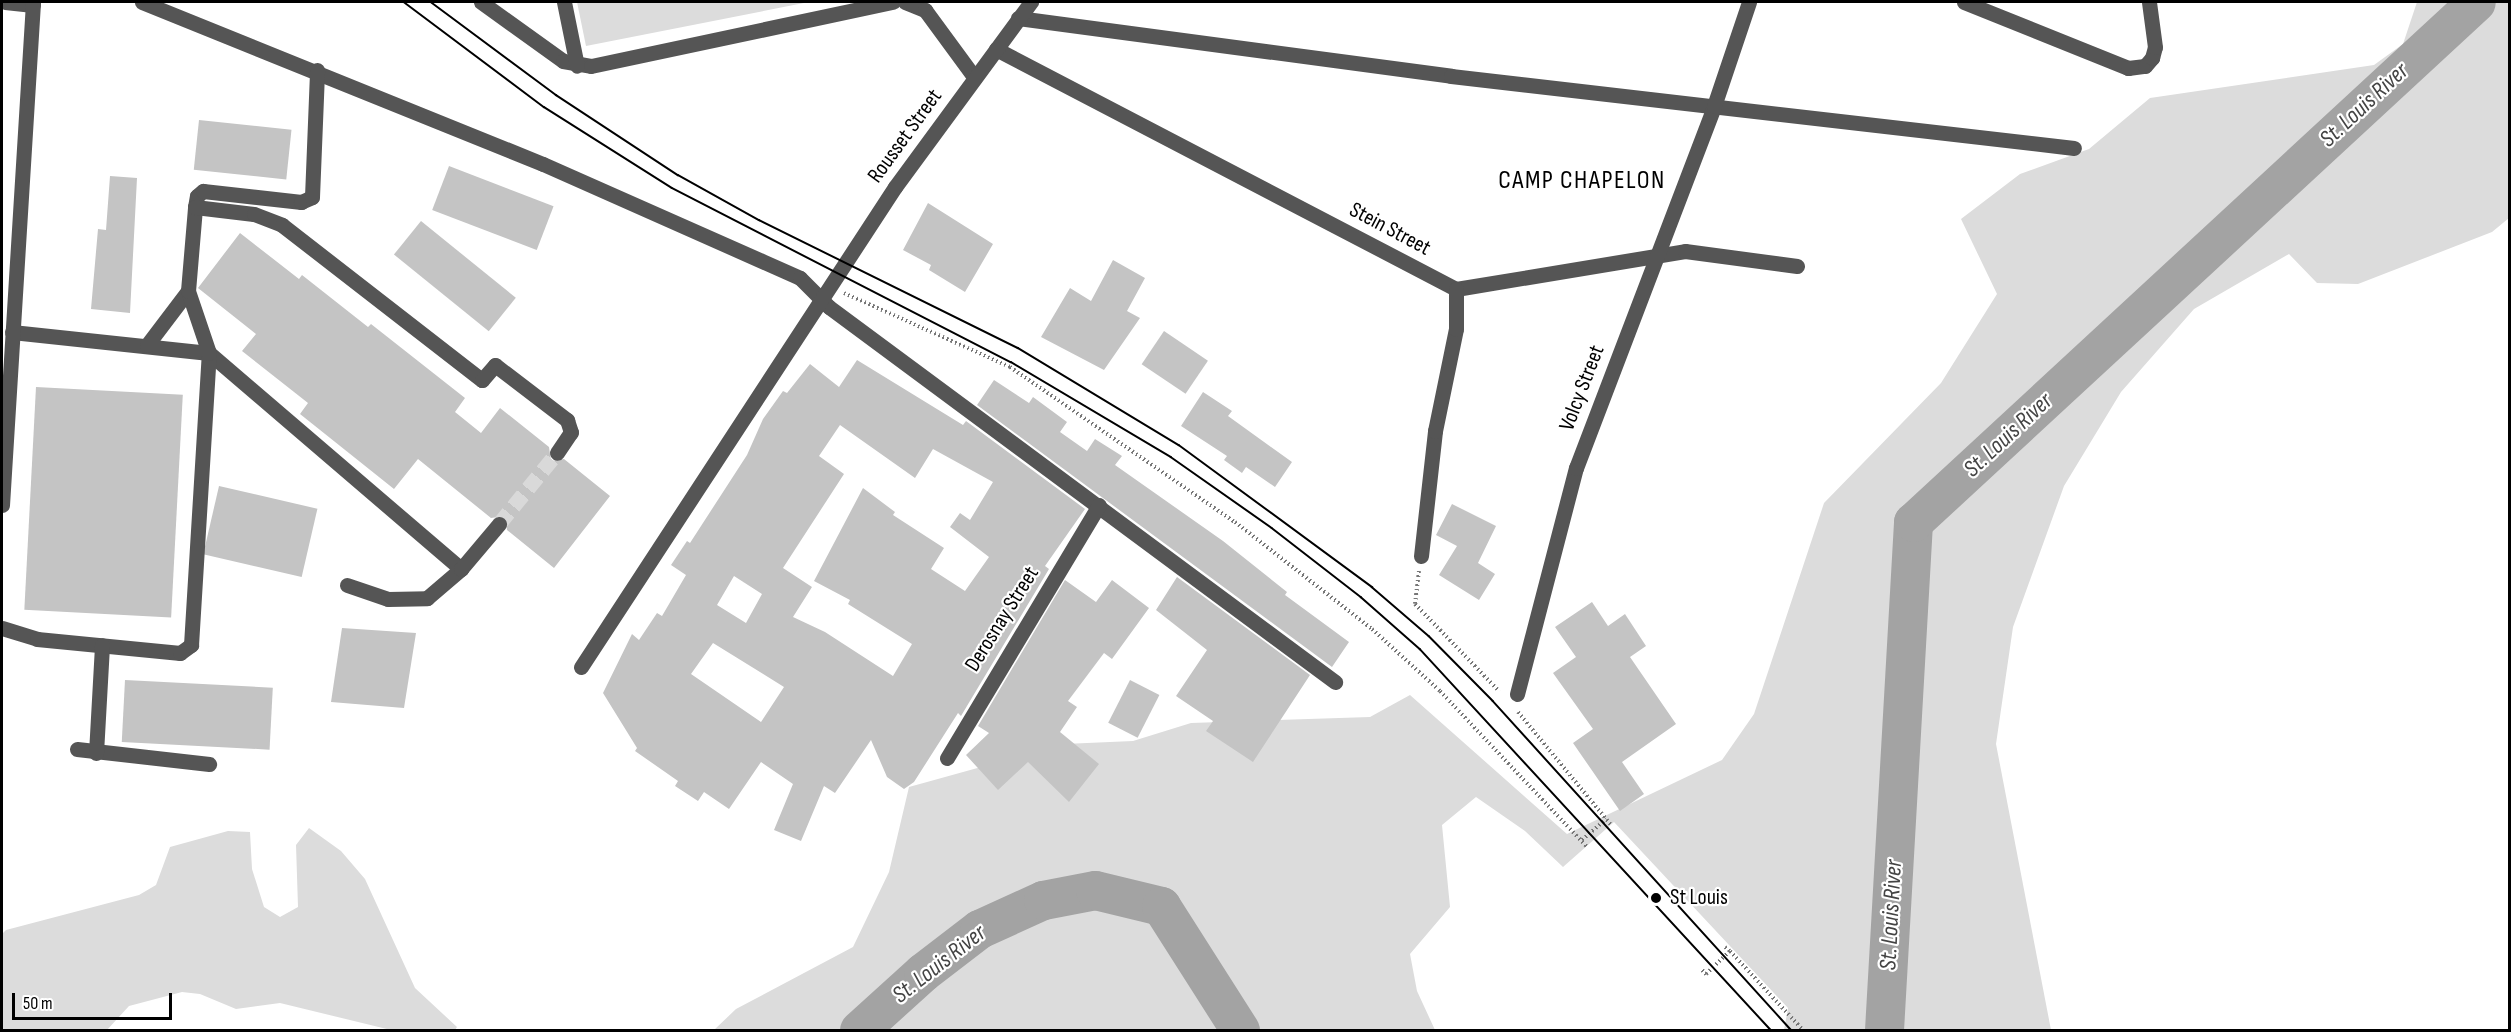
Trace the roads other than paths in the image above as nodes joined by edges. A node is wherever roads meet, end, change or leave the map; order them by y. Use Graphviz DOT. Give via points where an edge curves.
graph roads {
  1 [pos="6,2"];
  2 [pos="142,2"];
  3 [pos="481,2"];
  4 [pos="564,2"];
  5 [pos="894,2"];
  6 [pos="904,2"];
  7 [pos="1030,2"];
  8 [pos="1749,2"];
  9 [pos="1964,2"];
  10 [pos="2149,2"];
  11 [pos="33,3"];
  12 [pos="1018,18"];
  13 [pos="996,49"];
  14 [pos="577,66"];
  15 [pos="317,70"];
  16 [pos="975,78"];
  17 [pos="1714,106"];
  18 [pos="2074,148"];
  19 [pos="195,207"];
  20 [pos="1658,254"];
  21 [pos="1797,266"];
  22 [pos="1456,290"];
  23 [pos="188,291"];
  24 [pos="823,301"];
  25 [pos="12,332"];
  26 [pos="147,345"];
  27 [pos="209,353"];
  28 [pos="3,444"];
  29 [pos="557,453"];
  30 [pos="2,505"];
  31 [pos="1099,505"];
  32 [pos="499,524"];
  33 [pos="1421,556"];
  34 [pos="461,569"];
  35 [pos="347,585"];
  36 [pos="2,628"];
  37 [pos="102,645"];
  38 [pos="581,667"];
  39 [pos="1335,682"];
  40 [pos="1516,701"];
  41 [pos="77,749"];
  42 [pos="96,753"];
  43 [pos="947,758"];
  44 [pos="209,764"];
  1 -- 11 [label="street"];
  2 -- 15 [label="street"];
  3 -- 14 [label="street" via="563,61"];
  4 -- 14 [label="street"];
  5 -- 14 [label="street"];
  6 -- 16 [label="street" via="925,10"];
  7 -- 12 [label="street, Rousset Street"];
  8 -- 17 [label="street, Volcy Street"];
  9 -- 10 [label="street" via="2128,68 2145,66 2152,58 2155,48"];
  11 -- 25 [label="street"];
  12 -- 13 [label="street, Rousset Street"];
  12 -- 17 [label="street"];
  13 -- 16 [label="street, Rousset Street"];
  13 -- 22 [label="street, Stein Street"];
  15 -- 19 [label="street" via="312,197 301,202 203,191 197,196"];
  15 -- 24 [label="street" via="543,164 800,278"];
  16 -- 24 [label="street, Rousset Street" via="895,187"];
  17 -- 18 [label="street"];
  17 -- 20 [label="street, Volcy Street"];
  19 -- 23 [label="street"];
  19 -- 29 [label="street" via="254,214 282,225 482,380 495,365 567,420 571,432"];
  20 -- 21 [label="street" via="1685,251"];
  20 -- 22 [label="street"];
  20 -- 40 [label="street, Volcy Street" via="1576,468"];
  22 -- 33 [label="street" via="1456,329 1435,431"];
  23 -- 26 [label="street"];
  23 -- 27 [label="street"];
  24 -- 31 [label="street"];
  24 -- 38 [label="street, Rousset Street"];
  25 -- 26 [label="street"];
  25 -- 28 [label="street"];
  26 -- 27 [label="street"];
  27 -- 34 [label="street"];
  27 -- 37 [label="street" via="191,645 180,653"];
  28 -- 30 [label="street"];
  31 -- 39 [label="street"];
  31 -- 43 [label="street, Derosnay Street"];
  32 -- 34 [label="street"];
  34 -- 35 [label="street" via="427,598 408,601 388,599"];
  36 -- 37 [label="street" via="37,639"];
  37 -- 42 [label="street"];
  41 -- 42 [label="street"];
  42 -- 44 [label="street"];
}
